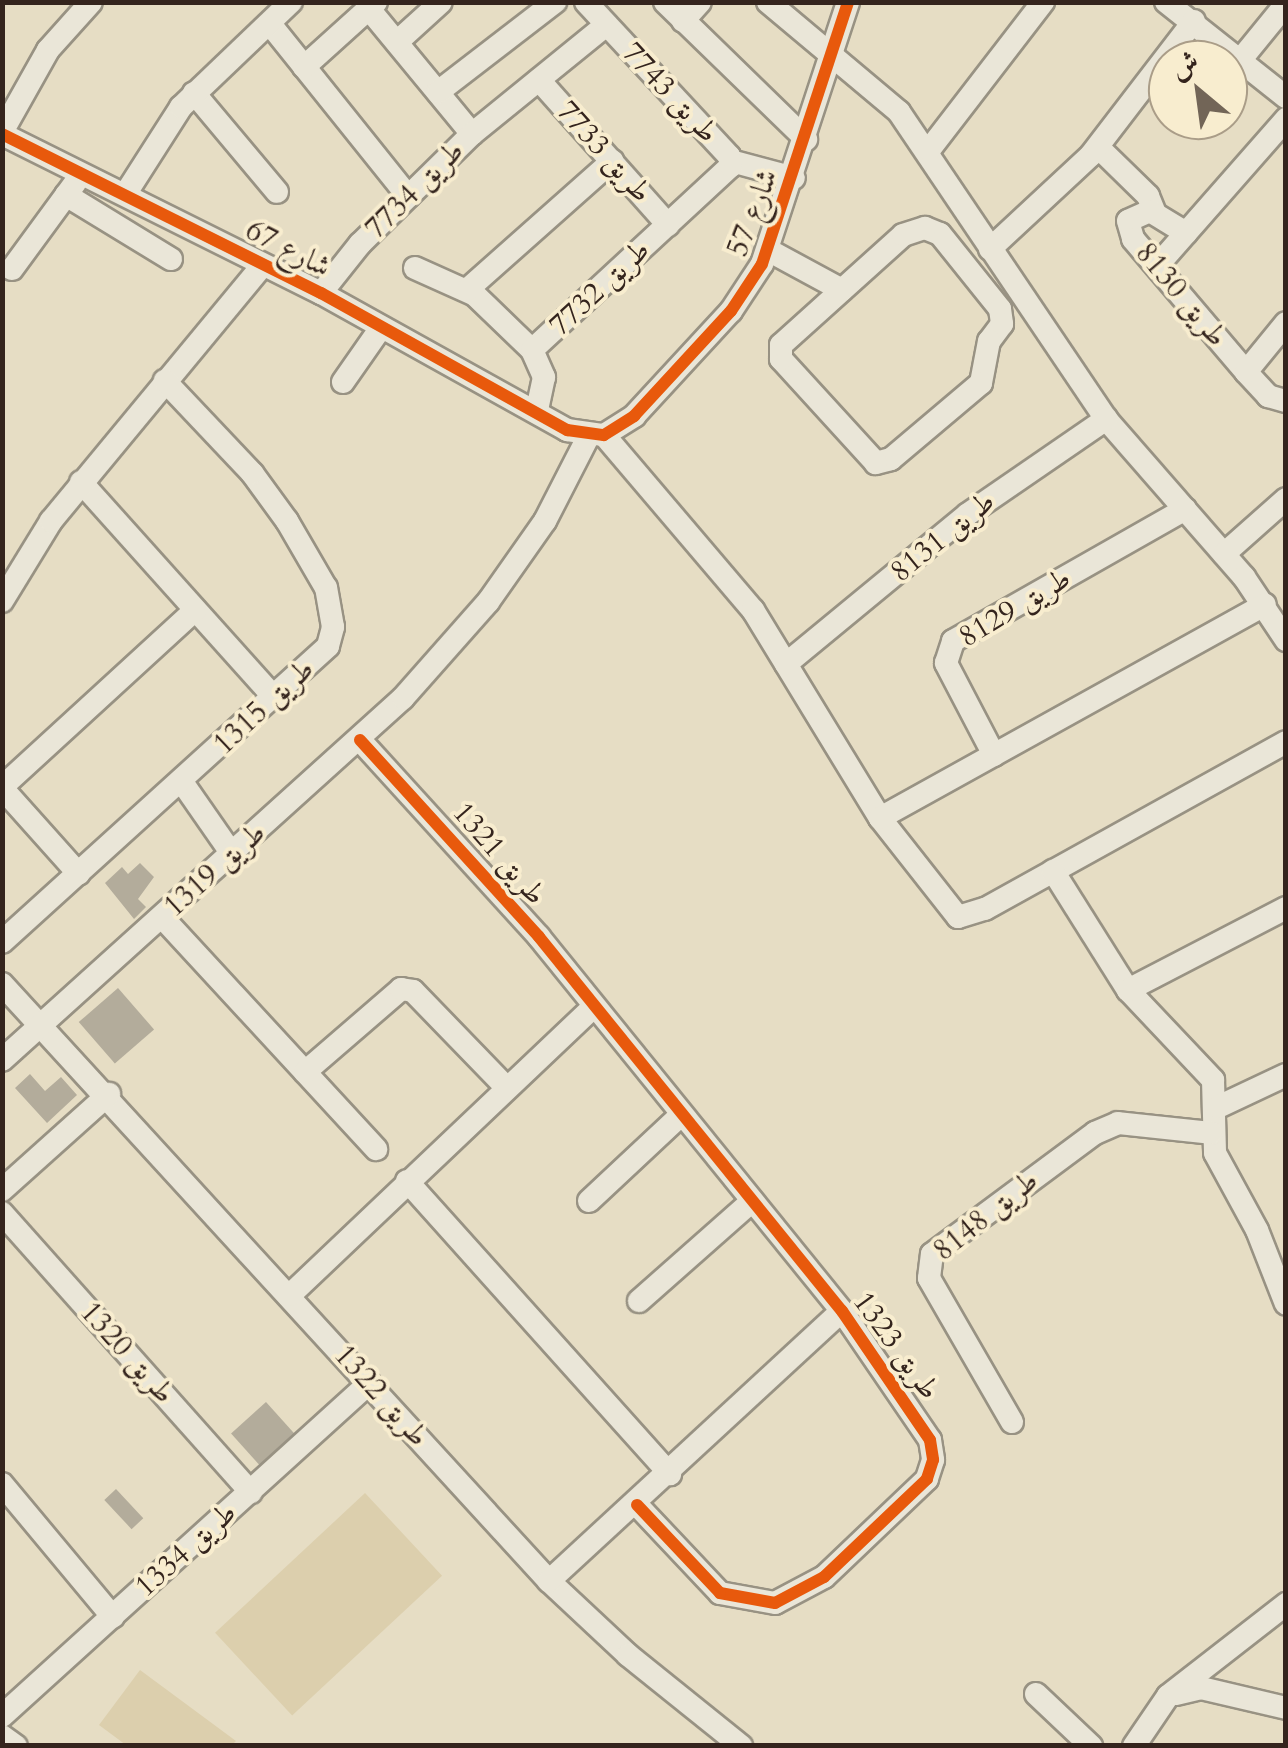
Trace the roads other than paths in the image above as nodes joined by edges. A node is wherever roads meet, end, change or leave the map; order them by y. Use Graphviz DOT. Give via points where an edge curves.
graph roads {
  1 [pos="90,2"];
  2 [pos="291,2"];
  3 [pos="441,2"];
  4 [pos="555,2"];
  5 [pos="586,2"];
  6 [pos="665,2"];
  7 [pos="700,2"];
  8 [pos="768,2"];
  9 [pos="848,2"];
  10 [pos="1043,2"];
  11 [pos="1166,2"];
  12 [pos="1286,4"];
  13 [pos="372,6"];
  14 [pos="683,21"];
  15 [pos="1194,21"];
  16 [pos="270,24"];
  17 [pos="606,24"];
  18 [pos="1219,40"];
  19 [pos="397,42"];
  20 [pos="1248,51"];
  21 [pos="828,54"];
  22 [pos="1248,63"];
  23 [pos="304,67"];
  24 [pos="539,80"];
  25 [pos="438,92"];
  26 [pos="194,93"];
  27 [pos="1286,96"];
  28 [pos="1286,119"];
  29 [pos="2,133"];
  30 [pos="472,134"];
  31 [pos="806,139"];
  32 [pos="1098,147"];
  33 [pos="929,150"];
  34 [pos="612,161"];
  35 [pos="731,161"];
  36 [pos="82,174"];
  37 [pos="794,178"];
  38 [pos="126,192"];
  39 [pos="277,192"];
  40 [pos="66,195"];
  41 [pos="408,196"];
  42 [pos="1156,213"];
  43 [pos="668,225"];
  44 [pos="1186,233"];
  45 [pos="990,249"];
  46 [pos="765,257"];
  47 [pos="170,259"];
  48 [pos="264,264"];
  49 [pos="1157,266"];
  50 [pos="415,268"];
  51 [pos="12,269"];
  52 [pos="468,289"];
  53 [pos="321,293"];
  54 [pos="836,294"];
  55 [pos="1286,323"];
  56 [pos="380,329"];
  57 [pos="1268,345"];
  58 [pos="532,350"];
  59 [pos="1286,362"];
  60 [pos="1246,372"];
  61 [pos="166,382"];
  62 [pos="343,382"];
  63 [pos="1286,401"];
  64 [pos="642,407"];
  65 [pos="542,414"];
  66 [pos="1106,420"];
  67 [pos="596,435"];
  68 [pos="81,482"];
  69 [pos="1286,499"];
  70 [pos="1185,509"];
  71 [pos="1224,554"];
  72 [pos="2,602"];
  73 [pos="1264,605"];
  74 [pos="195,610"];
  75 [pos="1286,640"];
  76 [pos="786,664"];
  77 [pos="274,697"];
  78 [pos="360,740"];
  79 [pos="1286,742"];
  80 [pos="994,755"];
  81 [pos="182,782"];
  82 [pos="2,787"];
  83 [pos="880,818"];
  84 [pos="232,854"];
  85 [pos="1053,872"];
  86 [pos="79,874"];
  87 [pos="1286,908"];
  88 [pos="162,917"];
  89 [pos="2,942"];
  90 [pos="2,984"];
  91 [pos="1128,990"];
  92 [pos="594,1006"];
  93 [pos="41,1025"];
  94 [pos="2,1060"];
  95 [pos="305,1072"];
  96 [pos="1286,1076"];
  97 [pos="505,1086"];
  98 [pos="109,1094"];
  99 [pos="1218,1106"];
  100 [pos="682,1114"];
  101 [pos="1211,1133"];
  102 [pos="376,1149"];
  103 [pos="407,1181"];
  104 [pos="2,1190"];
  105 [pos="589,1201"];
  106 [pos="752,1201"];
  107 [pos="2,1213"];
  108 [pos="290,1295"];
  109 [pos="639,1301"];
  110 [pos="1286,1304"];
  111 [pos="842,1312"];
  112 [pos="368,1383"];
  113 [pos="1012,1422"];
  114 [pos="670,1474"];
  115 [pos="2,1484"];
  116 [pos="251,1492"];
  117 [pos="637,1504"];
  118 [pos="549,1581"];
  119 [pos="1286,1604"];
  120 [pos="113,1617"];
  121 [pos="1036,1694"];
  122 [pos="1168,1696"];
  123 [pos="1286,1708"];
  124 [pos="2,1716"];
  125 [pos="2,1736"];
  126 [pos="16,1746"];
  127 [pos="741,1746"];
  128 [pos="1092,1746"];
  129 [pos="1134,1746"];
  1 -- 29 [label="street" via="48,50"];
  2 -- 16 [label="street"];
  3 -- 19 [label="street"];
  4 -- 25 [label="street"];
  5 -- 17 [label="street, طريق 7743"];
  6 -- 14 [label="street"];
  7 -- 14 [label="street"];
  8 -- 21 [label="street"];
  9 -- 21 [label="street, شارع 57"];
  10 -- 33 [label="street"];
  11 -- 15 [label="street"];
  12 -- 20 [label="street"];
  13 -- 19 [label="street, طريق 7734"];
  13 -- 23 [label="street"];
  14 -- 31 [label="street"];
  15 -- 18 [label="street"];
  15 -- 32 [label="street"];
  16 -- 23 [label="street"];
  16 -- 26 [label="street"];
  17 -- 24 [label="street, طريق 7734"];
  17 -- 35 [label="street, طريق 7743"];
  19 -- 25 [label="street, طريق 7734"];
  21 -- 31 [label="street, شارع 57"];
  21 -- 33 [label="street" via="876,90"];
  22 -- 27 [label="street"];
  23 -- 41 [label="street"];
  24 -- 30 [label="street, طريق 7734"];
  24 -- 34 [label="street, طريق 7733"];
  25 -- 30 [label="street, طريق 7734"];
  26 -- 38 [label="street"];
  26 -- 39 [label="street"];
  28 -- 44 [label="street"];
  29 -- 36 [label="street, شارع 67"];
  30 -- 41 [label="street, طريق 7734"];
  31 -- 37 [label="street, شارع 57"];
  32 -- 42 [label="street" via="1148,196"];
  32 -- 45 [label="street"];
  33 -- 45 [label="street"];
  34 -- 43 [label="street, طريق 7733"];
  34 -- 52 [label="street"];
  35 -- 37 [label="street"];
  35 -- 43 [label="street, طريق 7743" via="729,171"];
  36 -- 38 [label="street, شارع 67"];
  36 -- 40 [label="street"];
  37 -- 46 [label="street, شارع 57"];
  38 -- 48 [label="street, شارع 67"];
  40 -- 47 [label="street"];
  40 -- 51 [label="street"];
  41 -- 53 [label="street, طريق 7734"];
  42 -- 44 [label="street, طريق 8130"];
  42 -- 49 [label="street, طريق 8130" via="1137,212 1128,228"];
  43 -- 58 [label="street, طريق 7732"];
  44 -- 49 [label="street"];
  45 -- 66 [label="street"];
  46 -- 54 [label="street"];
  46 -- 64 [label="street, شارع 57" via="731,310"];
  48 -- 53 [label="street, شارع 67"];
  48 -- 61 [label="street"];
  49 -- 60 [label="street, طريق 8130"];
  50 -- 52 [label="street, طريق 7732"];
  52 -- 58 [label="street, طريق 7732"];
  53 -- 56 [label="street, شارع 67"];
  54 -- 54 [label="street" via="785,339 781,359 871,460 887,463 981,383 1002,314 940,234 925,228 903,235"];
  55 -- 57 [label="street, طريق 8130"];
  56 -- 62 [label="street"];
  56 -- 65 [label="street, شارع 67"];
  57 -- 59 [label="street, طريق 8130"];
  57 -- 60 [label="street, طريق 8130"];
  58 -- 65 [label="street, طريق 7732" via="544,377"];
  60 -- 63 [label="street, طريق 8130" via="1268,396"];
  61 -- 68 [label="street"];
  61 -- 77 [label="street, طريق 1315" via="270,496 326,588 333,627 328,646"];
  64 -- 65 [label="street, شارع 67" via="600,426"];
  64 -- 67 [label="street"];
  65 -- 67 [label="street, شارع 67"];
  66 -- 70 [label="street"];
  66 -- 76 [label="street, طريق 8131" via="968,514"];
  67 -- 76 [label="street" via="741,596"];
  67 -- 78 [label="street, طريق 1319" via="546,521 423,675"];
  68 -- 72 [label="street"];
  68 -- 74 [label="street"];
  69 -- 71 [label="street"];
  70 -- 71 [label="street"];
  70 -- 80 [label="street, طريق 8129" via="952,641 946,663"];
  71 -- 73 [label="street"];
  73 -- 75 [label="street"];
  73 -- 80 [label="street"];
  74 -- 77 [label="street"];
  74 -- 82 [label="street"];
  76 -- 83 [label="street"];
  77 -- 81 [label="street, طريق 1315"];
  78 -- 84 [label="street, طريق 1319"];
  78 -- 92 [label="street, طريق 1321"];
  79 -- 85 [label="street"];
  80 -- 83 [label="street"];
  81 -- 84 [label="street"];
  81 -- 86 [label="street, طريق 1315"];
  82 -- 86 [label="street"];
  83 -- 85 [label="street" via="958,918"];
  84 -- 88 [label="street, طريق 1319"];
  85 -- 91 [label="street"];
  86 -- 89 [label="street, طريق 1315"];
  87 -- 91 [label="street"];
  88 -- 93 [label="street, طريق 1319"];
  88 -- 95 [label="street"];
  90 -- 93 [label="street, طريق 1322"];
  91 -- 99 [label="street" via="1207,1071"];
  92 -- 97 [label="street"];
  92 -- 100 [label="street, طريق 1323"];
  93 -- 94 [label="street, طريق 1319"];
  93 -- 98 [label="street, طريق 1322"];
  95 -- 97 [label="street" via="401,989 424,1002"];
  95 -- 102 [label="street"];
  96 -- 99 [label="street"];
  97 -- 103 [label="street"];
  98 -- 104 [label="street"];
  98 -- 108 [label="street, طريق 1322"];
  99 -- 101 [label="street"];
  100 -- 105 [label="street"];
  100 -- 106 [label="street, طريق 1323"];
  101 -- 110 [label="street" via="1214,1154"];
  101 -- 113 [label="street, طريق 8148" via="1118,1123 1095,1133 932,1254 928,1278"];
  103 -- 108 [label="street"];
  103 -- 114 [label="street"];
  106 -- 109 [label="street"];
  106 -- 111 [label="street, طريق 1323"];
  107 -- 116 [label="street, طريق 1320"];
  108 -- 112 [label="street, طريق 1322"];
  111 -- 114 [label="street"];
  111 -- 117 [label="street, طريق 1323" via="930,1440 933,1460 912,1494 824,1577 775,1602 720,1593"];
  112 -- 116 [label="street, طريق 1334"];
  112 -- 118 [label="street, طريق 1322"];
  114 -- 117 [label="street"];
  115 -- 120 [label="street"];
  116 -- 120 [label="street, طريق 1334"];
  117 -- 118 [label="street"];
  118 -- 127 [label="street, طريق 1322"];
  119 -- 122 [label="street"];
  120 -- 124 [label="street, طريق 1334"];
  121 -- 128 [label="street"];
  122 -- 123 [label="street" via="1201,1688"];
  122 -- 129 [label="street"];
  125 -- 126 [label="street"];
}
